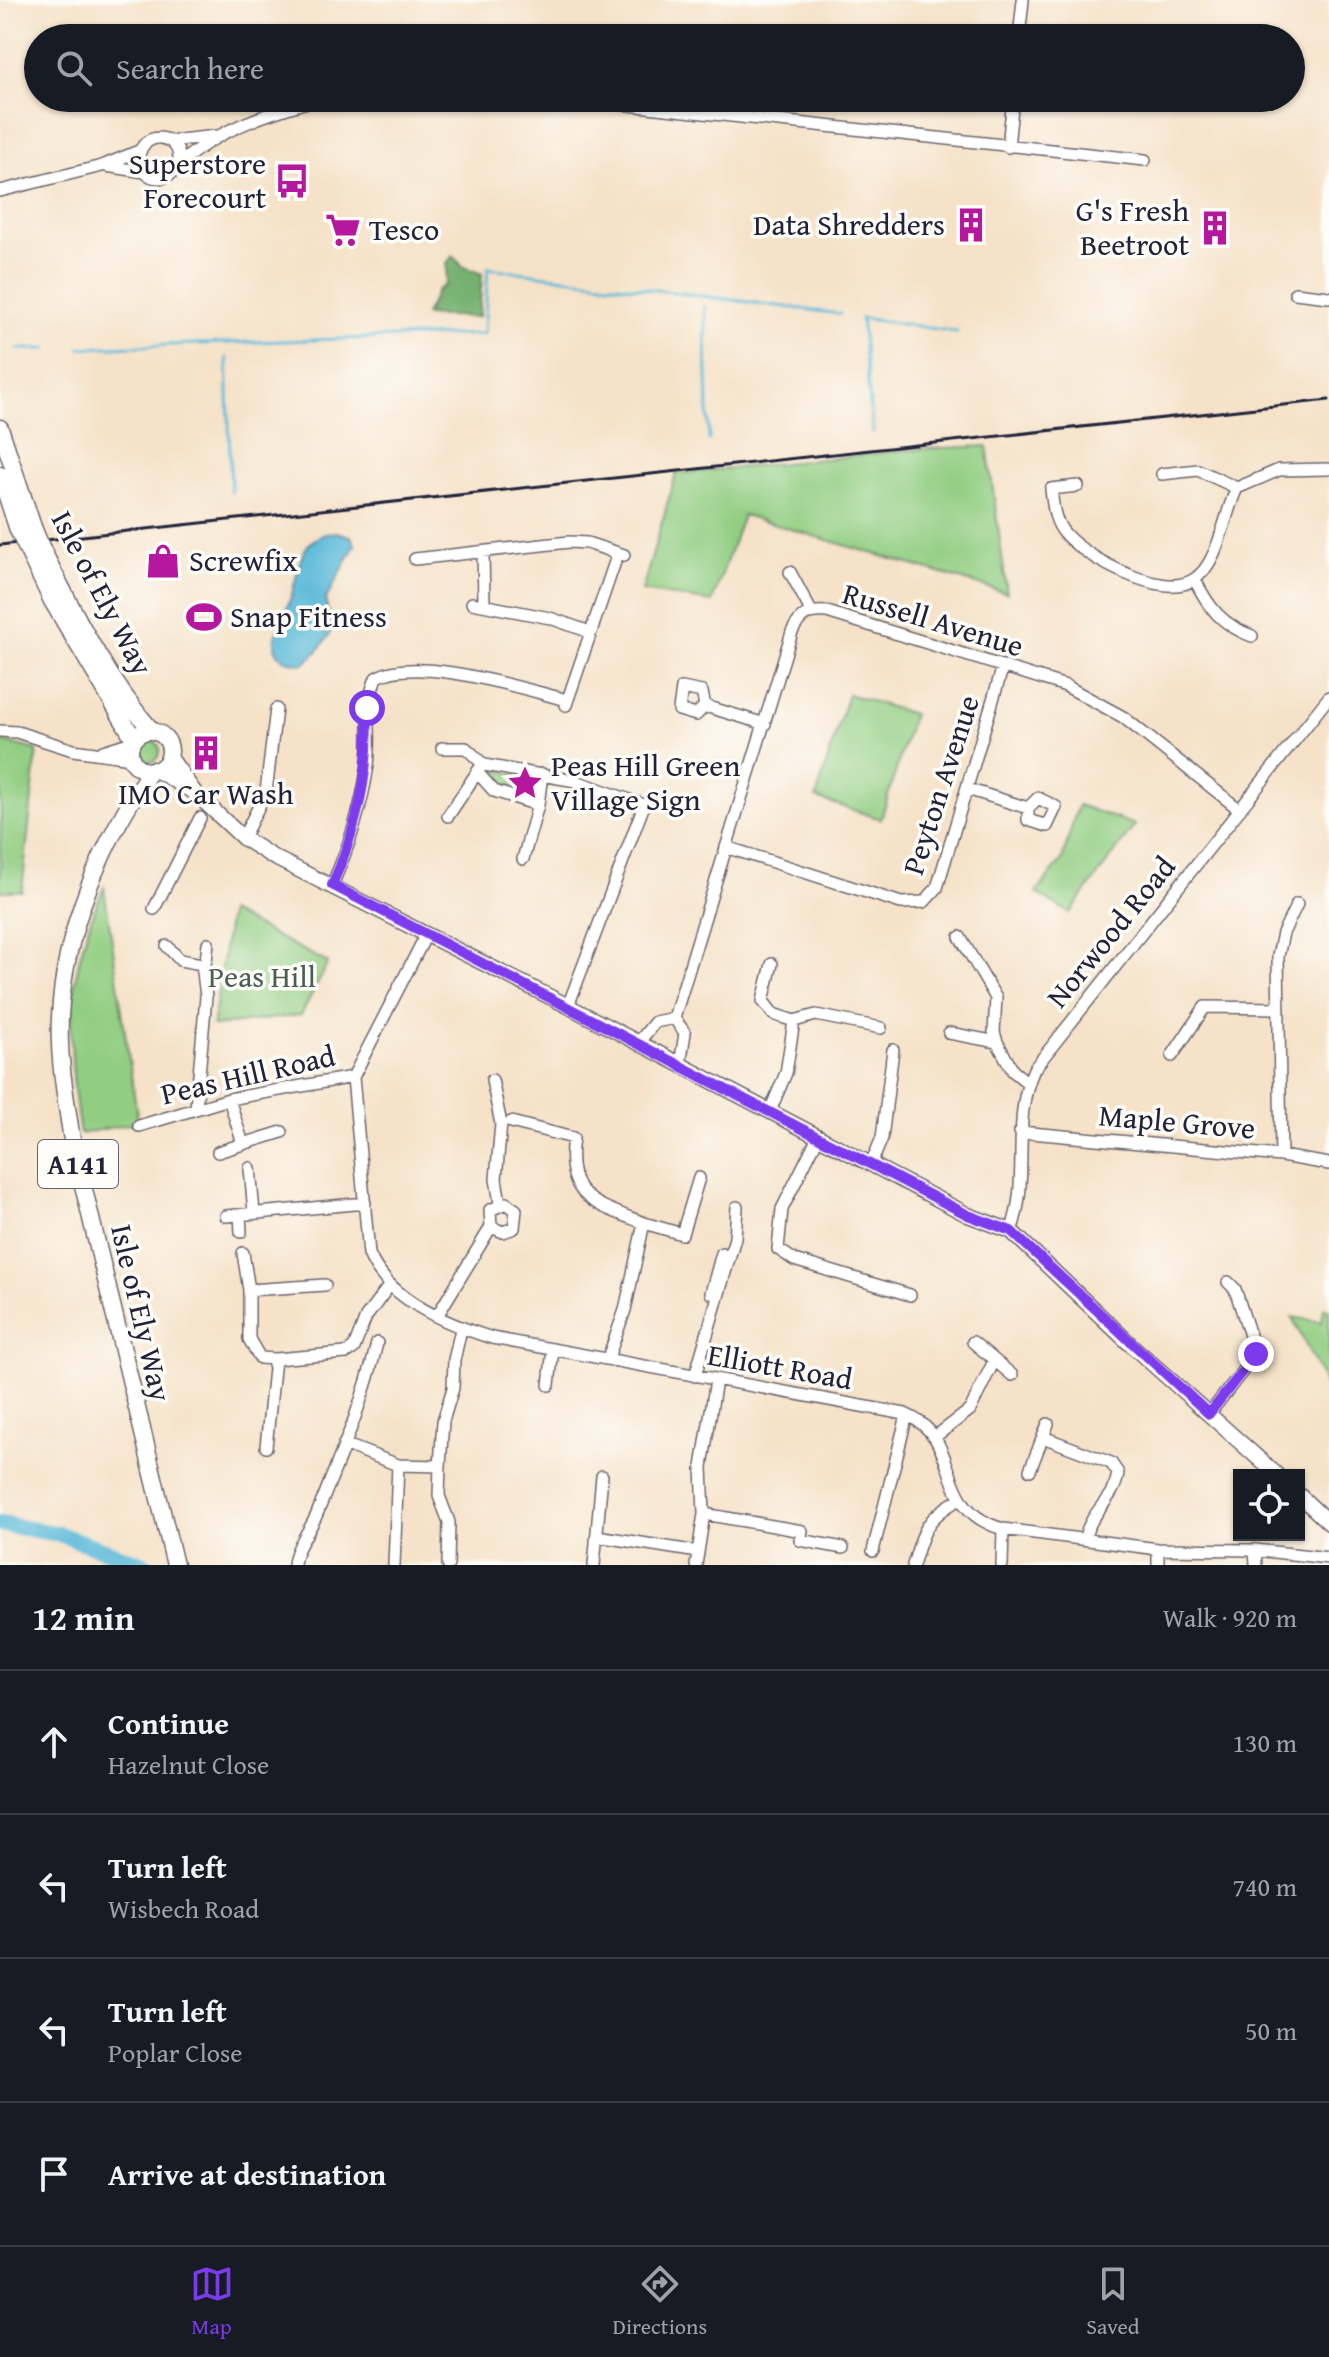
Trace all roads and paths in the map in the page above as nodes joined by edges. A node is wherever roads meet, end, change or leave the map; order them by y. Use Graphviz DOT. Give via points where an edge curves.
graph roads {
  1 [pos="1023,0"];
  2 [pos="1020,24"];
  3 [pos="276,112"];
  4 [pos="690,112"];
  5 [pos="1012,112"];
  6 [pos="226,134"];
  7 [pos="170,141"];
  8 [pos="1008,147"];
  9 [pos="141,150"];
  10 [pos="1145,160"];
  11 [pos="102,166"];
  12 [pos="178,166"];
  13 [pos="145,172"];
  14 [pos="0,191"];
  15 [pos="1295,293"];
  16 [pos="1329,297"];
  17 [pos="0,428"];
  18 [pos="1329,469"];
  19 [pos="1162,474"];
  20 [pos="0,475"];
  21 [pos="1078,486"];
  22 [pos="1237,488"];
  23 [pos="26,528"];
  24 [pos="35,550"];
  25 [pos="483,552"];
  26 [pos="415,559"];
  27 [pos="790,572"];
  28 [pos="1195,580"];
  29 [pos="811,611"];
  30 [pos="590,632"];
  31 [pos="1252,636"];
  32 [pos="1003,666"];
  33 [pos="1329,697"];
  34 [pos="705,706"];
  35 [pos="276,709"];
  36 [pos="765,724"];
  37 [pos="0,731"];
  38 [pos="152,731"];
  39 [pos="442,748"];
  40 [pos="169,756"];
  41 [pos="140,758"];
  42 [pos="480,768"];
  43 [pos="542,774"];
  44 [pos="967,789"];
  45 [pos="195,793"];
  46 [pos="538,805"];
  47 [pos="1028,808"];
  48 [pos="1240,810"];
  49 [pos="448,816"];
  50 [pos="200,818"];
  51 [pos="243,838"];
  52 [pos="726,847"];
  53 [pos="523,859"];
  54 [pos="332,885"];
  55 [pos="1297,904"];
  56 [pos="154,909"];
  57 [pos="426,935"];
  58 [pos="960,937"];
  59 [pos="208,943"];
  60 [pos="167,946"];
  61 [pos="202,964"];
  62 [pos="772,964"];
  63 [pos="568,1006"];
  64 [pos="1279,1008"];
  65 [pos="674,1018"];
  66 [pos="794,1021"];
  67 [pos="881,1028"];
  68 [pos="949,1033"];
  69 [pos="997,1042"];
  70 [pos="638,1043"];
  71 [pos="893,1050"];
  72 [pos="1172,1056"];
  73 [pos="680,1065"];
  74 [pos="353,1077"];
  75 [pos="492,1080"];
  76 [pos="1028,1083"];
  77 [pos="229,1099"];
  78 [pos="196,1108"];
  79 [pos="770,1111"];
  80 [pos="511,1122"];
  81 [pos="139,1126"];
  82 [pos="282,1132"];
  83 [pos="1020,1132"];
  84 [pos="818,1137"];
  85 [pos="243,1144"];
  86 [pos="218,1152"];
  87 [pos="1281,1156"];
  88 [pos="871,1164"];
  89 [pos="1329,1164"];
  90 [pos="250,1168"];
  91 [pos="699,1178"];
  92 [pos="365,1203"];
  93 [pos="500,1203"];
  94 [pos="737,1207"];
  95 [pos="254,1213"];
  96 [pos="240,1215"];
  97 [pos="226,1216"];
  98 [pos="644,1223"];
  99 [pos="491,1227"];
  100 [pos="1011,1231"];
  101 [pos="241,1232"];
  102 [pos="243,1253"];
  103 [pos="722,1253"];
  104 [pos="1228,1282"];
  105 [pos="325,1285"];
  106 [pos="389,1286"];
  107 [pos="249,1290"];
  108 [pos="910,1295"];
  109 [pos="437,1316"];
  110 [pos="461,1329"];
  111 [pos="973,1342"];
  112 [pos="377,1343"];
  113 [pos="553,1349"];
  114 [pos="608,1358"];
  115 [pos="275,1359"];
  116 [pos="994,1361"];
  117 [pos="692,1375"];
  118 [pos="1012,1375"];
  119 [pos="716,1380"];
  120 [pos="549,1385"];
  121 [pos="1209,1414"];
  122 [pos="907,1415"];
  123 [pos="1048,1424"];
  124 [pos="936,1436"];
  125 [pos="1043,1437"];
  126 [pos="344,1444"];
  127 [pos="266,1447"];
  128 [pos="398,1465"];
  129 [pos="440,1466"];
  130 [pos="1270,1469"];
  131 [pos="1030,1470"];
  132 [pos="602,1476"];
  133 [pos="958,1500"];
  134 [pos="1305,1501"];
  135 [pos="704,1514"];
  136 [pos="1329,1523"];
  137 [pos="1003,1529"];
  138 [pos="597,1536"];
  139 [pos="1085,1537"];
  140 [pos="843,1548"];
  141 [pos="1158,1549"];
  142 [pos="1255,1550"];
  143 [pos="873,1551"];
  144 [pos="1329,1558"];
  145 [pos="697,1559"];
  146 [pos="175,1565"];
  147 [pos="294,1565"];
  148 [pos="394,1565"];
  149 [pos="448,1565"];
  150 [pos="594,1565"];
  151 [pos="913,1565"];
  152 [pos="1002,1565"];
  153 [pos="1158,1565"];
  154 [pos="1256,1565"];
  1 -- 2 [label="street"];
  3 -- 6 [label="street"];
  4 -- 8 [label="street"];
  5 -- 8 [label="street"];
  6 -- 7 [label="street"];
  6 -- 12 [label="street"];
  7 -- 9 [label="street" via="151,140"];
  7 -- 12 [label="street" via="178,152"];
  8 -- 10 [label="street"];
  9 -- 11 [label="street"];
  9 -- 13 [label="street"];
  11 -- 13 [label="street"];
  11 -- 14 [label="street"];
  12 -- 13 [label="street" via="166,177"];
  15 -- 16 [label="street"];
  17 -- 23 [label="highway, Isle of Ely Way"];
  18 -- 22 [label="street" via="1279,470"];
  19 -- 22 [label="street" via="1198,470"];
  20 -- 23 [label="highway, Isle of Ely Way"];
  21 -- 28 [label="street" via="1051,489 1060,526 1076,544 1154,584"];
  22 -- 28 [label="street" via="1221,523 1216,551"];
  23 -- 24 [label="highway, Isle of Ely Way, bridge"];
  24 -- 38 [label="highway, Isle of Ely Way" via="115,683"];
  24 -- 41 [label="highway, Isle of Ely Way" via="52,601"];
  25 -- 26 [label="street"];
  25 -- 30 [label="street" via="478,603"];
  25 -- 30 [label="street" via="569,542 621,554"];
  27 -- 29 [label="street"];
  28 -- 31 [label="street" via="1222,620"];
  29 -- 32 [label="street, Russell Avenue"];
  29 -- 36 [label="street, Russell Avenue" via="799,617 792,632"];
  30 -- 54 [label="street" via="566,703 476,677 402,669 376,678 367,708 367,768 352,839"];
  32 -- 44 [label="street, Peyton Avenue"];
  32 -- 48 [label="street, Russell Avenue" via="1066,686 1123,717"];
  33 -- 48 [label="street, Norwood Road"];
  34 -- 36 [label="street"];
  35 -- 51 [label="street" via="266,792"];
  36 -- 52 [label="street, Russell Avenue"];
  37 -- 41 [label="street" via="73,750"];
  38 -- 40 [label="highway, Isle of Ely Way" via="167,741"];
  38 -- 41 [label="highway" via="142,732"];
  39 -- 42 [label="street" via="466,748"];
  40 -- 41 [label="highway, A141"];
  40 -- 45 [label="main road"];
  41 -- 45 [label="main road"];
  41 -- 146 [label="highway, Isle of Ely Way / A141" via="132,797 88,889 71,948 60,1016 62,1077 75,1155"];
  42 -- 43 [label="street"];
  42 -- 46 [label="street" via="494,791"];
  42 -- 49 [label="street"];
  43 -- 46 [label="street"];
  43 -- 63 [label="street" via="644,805"];
  44 -- 47 [label="street"];
  44 -- 52 [label="street, Peyton Avenue" via="937,888 924,902 901,903"];
  45 -- 51 [label="main road"];
  46 -- 53 [label="street"];
  48 -- 76 [label="street, Norwood Road" via="1050,1046"];
  50 -- 56 [label="street"];
  51 -- 54 [label="main road"];
  52 -- 65 [label="street, Russell Avenue"];
  54 -- 57 [label="main road"];
  55 -- 64 [label="street" via="1278,956"];
  57 -- 63 [label="main road"];
  57 -- 74 [label="street, Peas Hill Road"];
  58 -- 69 [label="street" via="996,998"];
  59 -- 61 [label="street"];
  60 -- 61 [label="street" via="180,960"];
  61 -- 78 [label="street" via="206,997"];
  62 -- 66 [label="street" via="765,1007"];
  63 -- 70 [label="main road"];
  64 -- 72 [label="street" via="1205,1007"];
  64 -- 87 [label="street"];
  65 -- 70 [label="street" via="655,1022"];
  65 -- 73 [label="street" via="685,1033"];
  66 -- 67 [label="street" via="816,1015"];
  66 -- 79 [label="street" via="786,1073"];
  68 -- 69 [label="street"];
  69 -- 76 [label="street" via="1013,1071"];
  70 -- 73 [label="main road"];
  71 -- 88 [label="street" via="882,1138"];
  73 -- 79 [label="main road"];
  74 -- 77 [label="street, Peas Hill Road"];
  74 -- 92 [label="street, Elliott Road"];
  75 -- 93 [label="street" via="501,1124 496,1179"];
  76 -- 83 [label="street, Norwood Road"];
  77 -- 78 [label="street, Peas Hill Road"];
  77 -- 85 [label="street"];
  78 -- 81 [label="street, Peas Hill Road"];
  79 -- 84 [label="main road"];
  80 -- 98 [label="street" via="573,1138 571,1178 581,1193"];
  82 -- 85 [label="street"];
  83 -- 87 [label="street, Maple Grove"];
  83 -- 100 [label="street, Norwood Road" via="1018,1211"];
  84 -- 88 [label="main road"];
  84 -- 108 [label="street" via="782,1209 778,1249 794,1260"];
  85 -- 86 [label="street"];
  87 -- 89 [label="street, Maple Grove"];
  88 -- 100 [label="main road" via="991,1227"];
  90 -- 95 [label="street"];
  91 -- 98 [label="street" via="682,1234"];
  92 -- 95 [label="street"];
  92 -- 106 [label="street, Elliott Road" via="369,1254 378,1276"];
  93 -- 99 [label="street" via="488,1215"];
  93 -- 99 [label="street" via="516,1210 517,1222 509,1231"];
  94 -- 117 [label="street" via="735,1238"];
  95 -- 96 [label="street"];
  96 -- 97 [label="street"];
  96 -- 101 [label="street"];
  98 -- 114 [label="street" via="625,1310"];
  99 -- 109 [label="street"];
  100 -- 121 [label="main road"];
  102 -- 107 [label="street"];
  103 -- 117 [label="street"];
  104 -- 121 [label="street" via="1256,1354"];
  105 -- 107 [label="street"];
  106 -- 109 [label="street, Elliott Road"];
  106 -- 115 [label="street" via="366,1317 354,1348"];
  107 -- 115 [label="street" via="249,1339 260,1358"];
  109 -- 110 [label="street, Elliott Road"];
  110 -- 113 [label="street, Elliott Road"];
  110 -- 129 [label="street"];
  111 -- 116 [label="street"];
  112 -- 126 [label="street"];
  113 -- 114 [label="street, Elliott Road"];
  113 -- 120 [label="street"];
  114 -- 117 [label="street, Elliott Road"];
  115 -- 127 [label="street"];
  116 -- 118 [label="street"];
  116 -- 124 [label="street" via="970,1410"];
  117 -- 119 [label="street, Elliott Road"];
  119 -- 122 [label="street, Elliott Road"];
  119 -- 135 [label="street" via="702,1467"];
  121 -- 130 [label="main road"];
  122 -- 124 [label="street, Elliott Road"];
  122 -- 143 [label="street"];
  123 -- 125 [label="street"];
  124 -- 133 [label="street"];
  125 -- 131 [label="street"];
  125 -- 139 [label="street" via="1111,1463 1118,1473 1117,1486 1089,1519"];
  126 -- 128 [label="street"];
  126 -- 147 [label="street"];
  128 -- 129 [label="street"];
  128 -- 148 [label="street"];
  129 -- 149 [label="street" via="439,1496 449,1522"];
  132 -- 138 [label="street"];
  133 -- 137 [label="street" via="979,1520"];
  133 -- 151 [label="street" via="927,1523"];
  134 -- 136 [label="main road"];
  135 -- 140 [label="street" via="802,1531 800,1540"];
  135 -- 145 [label="street"];
  137 -- 139 [label="street"];
  137 -- 152 [label="street"];
  138 -- 145 [label="street"];
  138 -- 150 [label="street"];
  139 -- 141 [label="street"];
  141 -- 142 [label="street"];
  141 -- 153 [label="street"];
  142 -- 144 [label="street"];
  142 -- 154 [label="street"];
}
